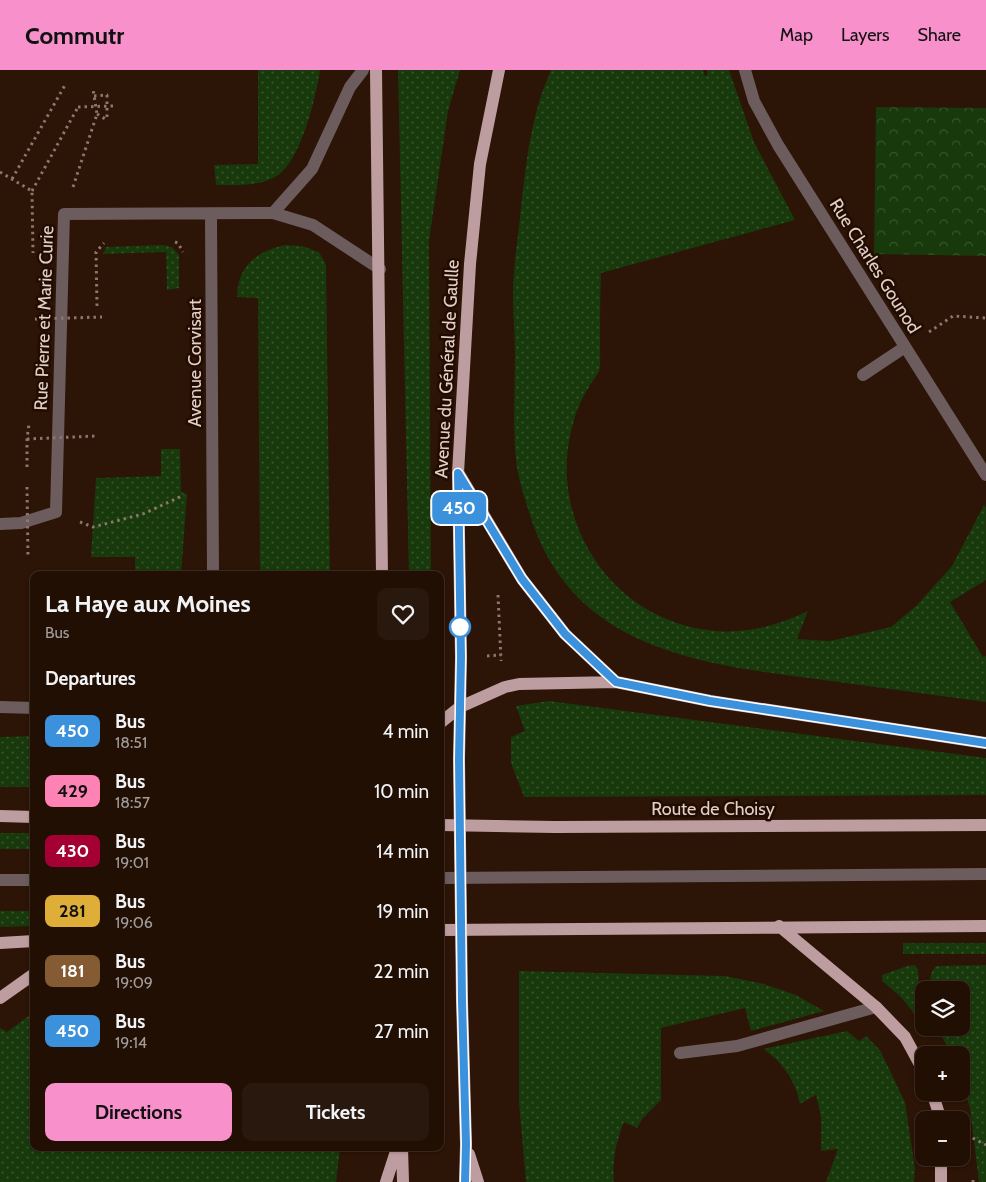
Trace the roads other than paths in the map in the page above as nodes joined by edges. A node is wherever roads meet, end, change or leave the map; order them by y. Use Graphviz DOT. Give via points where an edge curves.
graph roads {
  1 [pos="363,70"];
  2 [pos="376,70"];
  3 [pos="499,70"];
  4 [pos="745,70"];
  5 [pos="273,212"];
  6 [pos="211,214"];
  7 [pos="380,269"];
  8 [pos="905,347"];
  9 [pos="862,375"];
  10 [pos="458,473"];
  11 [pos="986,475"];
  12 [pos="0,524"];
  13 [pos="213,571"];
  14 [pos="382,571"];
  15 [pos="616,682"];
  16 [pos="0,707"];
  17 [pos="460,707"];
  18 [pos="30,708"];
  19 [pos="444,720"];
  20 [pos="986,743"];
  21 [pos="0,816"];
  22 [pos="30,817"];
  23 [pos="444,825"];
  24 [pos="986,825"];
  25 [pos="986,874"];
  26 [pos="444,878"];
  27 [pos="0,880"];
  28 [pos="30,880"];
  29 [pos="779,926"];
  30 [pos="986,926"];
  31 [pos="444,930"];
  32 [pos="30,941"];
  33 [pos="0,942"];
  34 [pos="30,977"];
  35 [pos="0,998"];
  36 [pos="876,1008"];
  37 [pos="680,1053"];
  38 [pos="915,1055"];
  39 [pos="466,1144"];
  40 [pos="397,1151"];
  41 [pos="402,1151"];
  42 [pos="941,1166"];
  43 [pos="386,1182"];
  44 [pos="403,1182"];
  45 [pos="465,1182"];
  46 [pos="478,1182"];
  47 [pos="941,1182"];
  1 -- 5 [label="street" via="350,87 312,169"];
  2 -- 7 [label="main road"];
  3 -- 10 [label="main road, Avenue du Général de Gaulle" via="479,173 470,264"];
  4 -- 8 [label="street, Rue Charles Gounod" via="754,101 778,145"];
  5 -- 6 [label="street"];
  5 -- 7 [label="street" via="313,225"];
  6 -- 12 [label="street, Rue Pierre et Marie Curie" via="64,214 56,512 20,523"];
  6 -- 13 [label="street, Avenue Corvisart"];
  7 -- 14 [label="main road"];
  8 -- 9 [label="street"];
  8 -- 11 [label="street, Rue Charles Gounod"];
  10 -- 15 [label="main road" via="522,579 565,634"];
  10 -- 17 [label="main road, Avenue du Général de Gaulle"];
  15 -- 17 [label="main road" via="519,684"];
  15 -- 20 [label="main road" via="710,701"];
  16 -- 18 [label="street"];
  17 -- 19 [label="main road"];
  17 -- 39 [label="main road, Avenue du Général de Gaulle, bridge"];
  21 -- 22 [label="main road"];
  23 -- 24 [label="main road, Route de Choisy"];
  25 -- 26 [label="street"];
  27 -- 28 [label="street"];
  29 -- 30 [label="main road"];
  29 -- 31 [label="main road"];
  29 -- 36 [label="main road"];
  32 -- 33 [label="main road"];
  34 -- 35 [label="main road"];
  36 -- 37 [label="street" via="737,1046"];
  36 -- 38 [label="main road" via="905,1037"];
  39 -- 45 [label="main road, Avenue du Général de Gaulle"];
  39 -- 46 [label="main road"];
  40 -- 43 [label="main road"];
  41 -- 44 [label="main road"];
  42 -- 47 [label="main road"];
}
